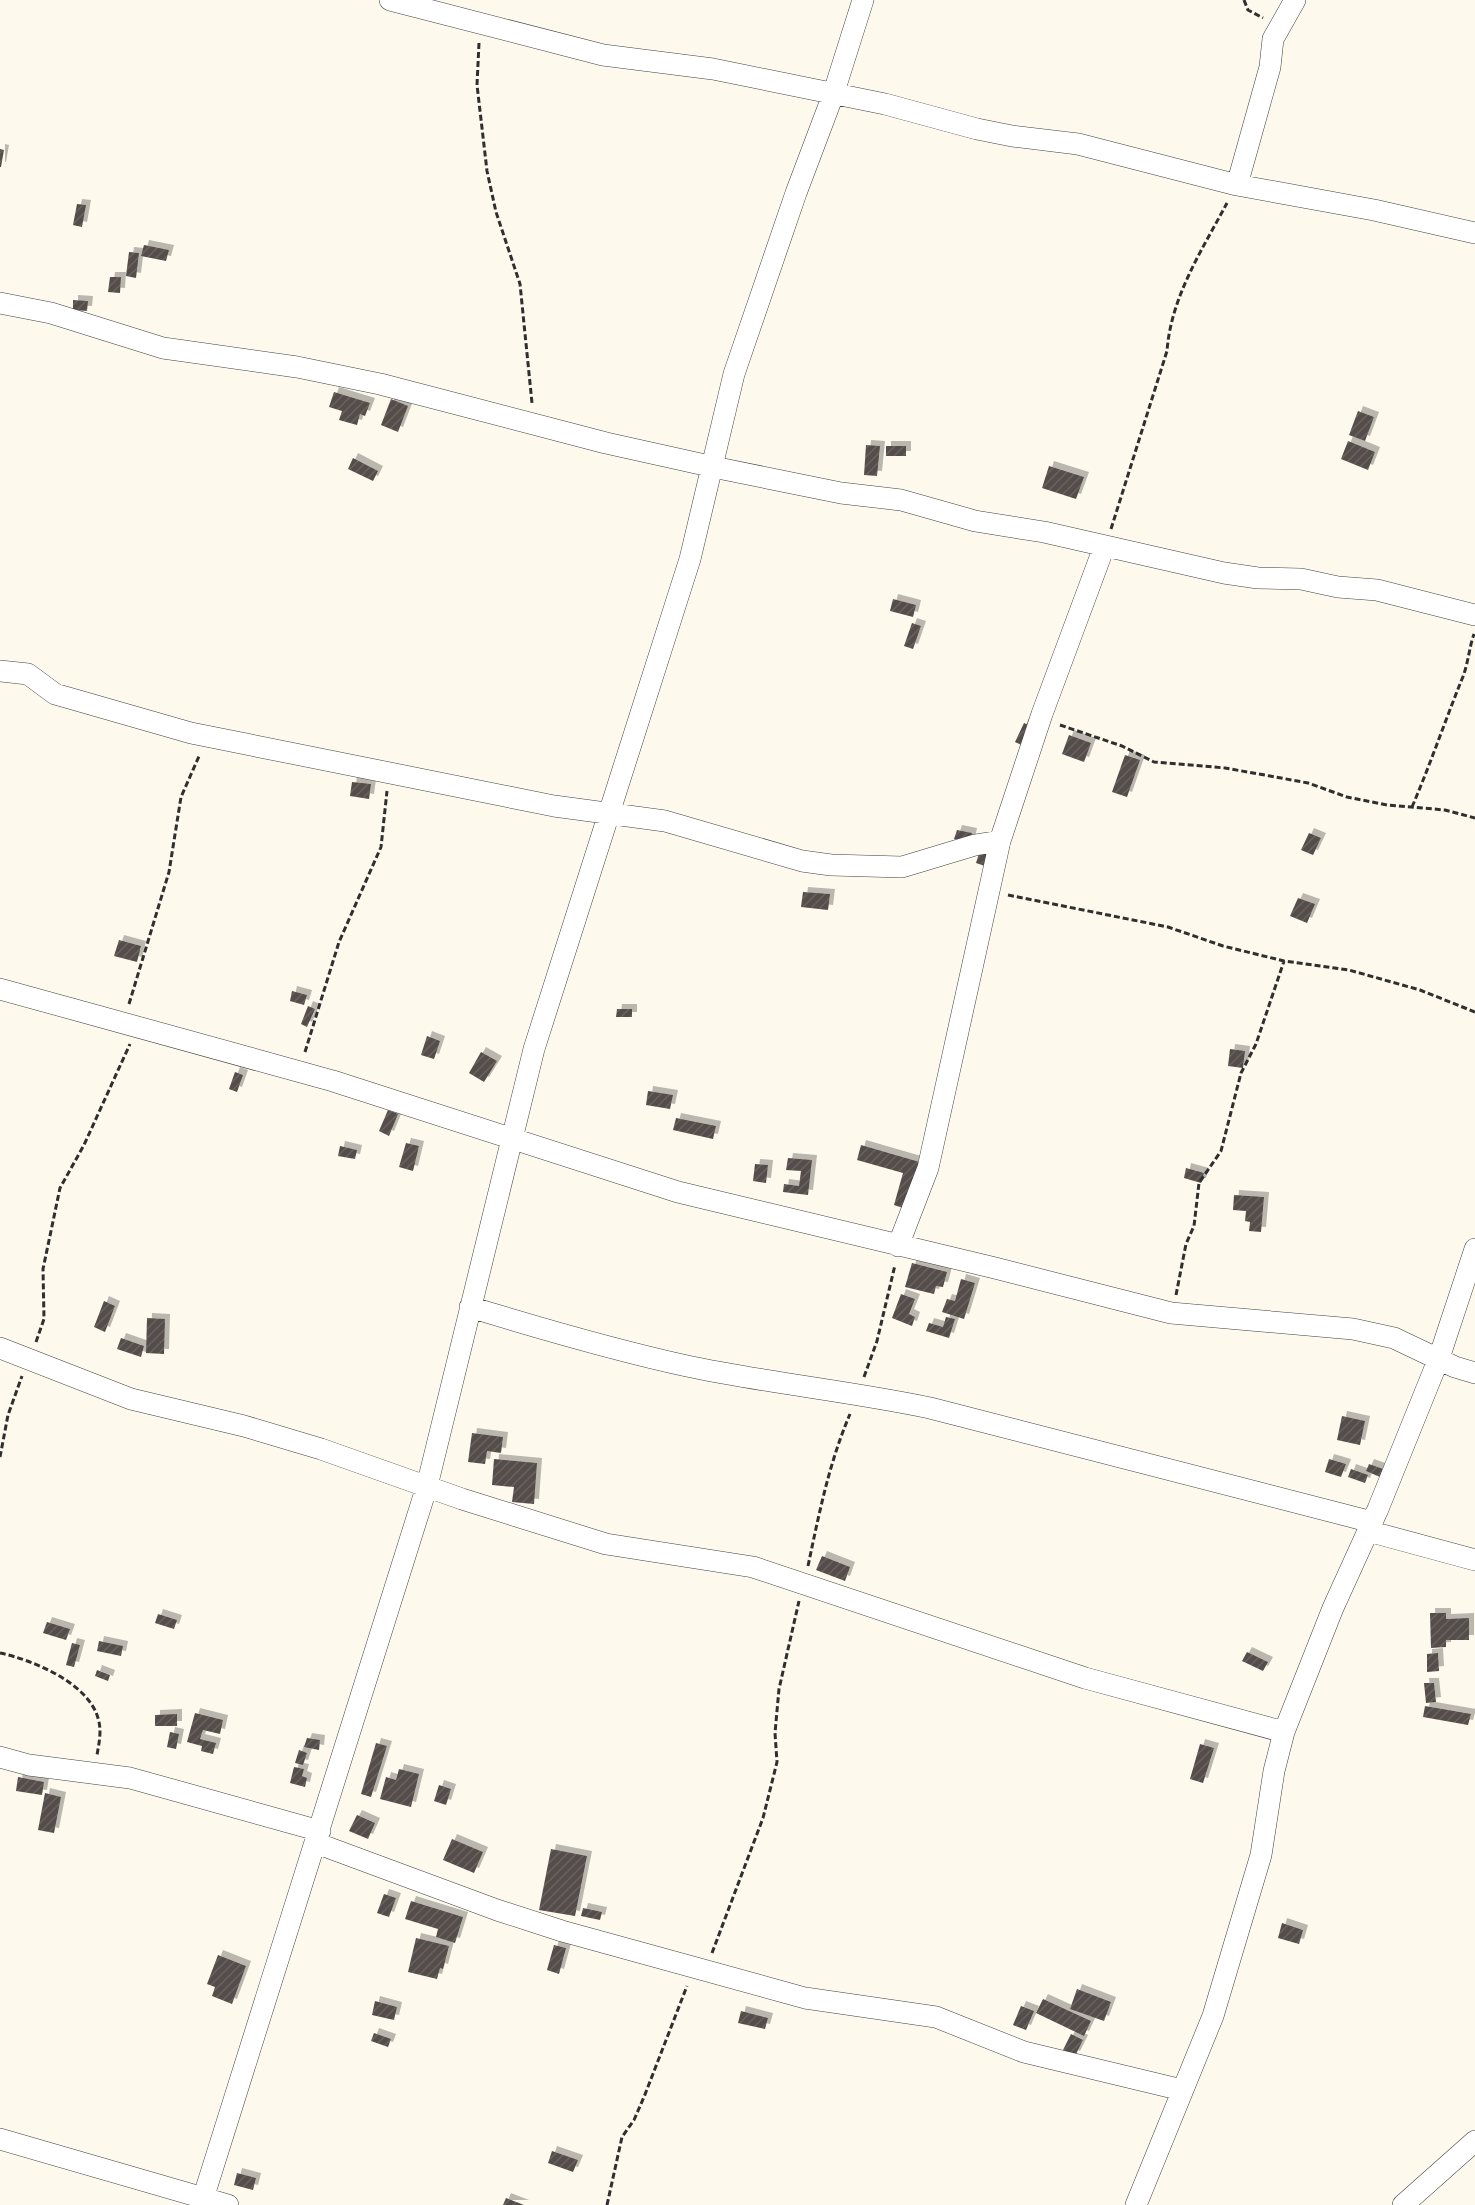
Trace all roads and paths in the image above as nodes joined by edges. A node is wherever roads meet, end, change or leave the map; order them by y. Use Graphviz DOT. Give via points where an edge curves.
graph roads {
  1 [pos="390,0"];
  2 [pos="863,0"];
  3 [pos="1244,0"];
  4 [pos="1295,0"];
  5 [pos="478,24"];
  6 [pos="1279,27"];
  7 [pos="833,95"];
  8 [pos="1237,185"];
  9 [pos="1475,234"];
  10 [pos="0,303"];
  11 [pos="535,423"];
  12 [pos="712,467"];
  13 [pos="1104,548"];
  14 [pos="1475,615"];
  15 [pos="1475,632"];
  16 [pos="0,671"];
  17 [pos="1041,721"];
  18 [pos="207,736"];
  19 [pos="390,772"];
  20 [pos="1412,807"];
  21 [pos="608,813"];
  22 [pos="1475,818"];
  23 [pos="1000,841"];
  24 [pos="989,890"];
  25 [pos="1284,962"];
  26 [pos="0,989"];
  27 [pos="1475,1012"];
  28 [pos="131,1024"];
  29 [pos="299,1071"];
  30 [pos="511,1140"];
  31 [pos="898,1246"];
  32 [pos="1475,1249"];
  33 [pos="471,1307"];
  34 [pos="1172,1313"];
  35 [pos="0,1348"];
  36 [pos="29,1358"];
  37 [pos="1439,1358"];
  38 [pos="1475,1373"];
  39 [pos="859,1394"];
  40 [pos="0,1457"];
  41 [pos="427,1486"];
  42 [pos="1370,1526"];
  43 [pos="1475,1560"];
  44 [pos="803,1584"];
  45 [pos="0,1653"];
  46 [pos="1284,1732"];
  47 [pos="0,1757"];
  48 [pos="90,1774"];
  49 [pos="318,1837"];
  50 [pos="694,1968"];
  51 [pos="1182,2090"];
  52 [pos="0,2139"];
  53 [pos="1475,2141"];
  54 [pos="203,2201"];
  55 [pos="228,2205"];
  56 [pos="607,2205"];
  57 [pos="1136,2205"];
  58 [pos="1403,2205"];
  1 -- 5 [label="street"];
  2 -- 7 [label="street"];
  3 -- 6 [label="path" via="1248,10"];
  4 -- 6 [label="street"];
  5 -- 7 [label="street" via="603,55 713,69"];
  5 -- 11 [label="path" via="477,85 487,171 520,284"];
  6 -- 8 [label="street"];
  7 -- 8 [label="street" via="912,110 1012,136 1078,144"];
  7 -- 12 [label="street" via="734,374"];
  8 -- 9 [label="street" via="1374,210"];
  8 -- 13 [label="path" via="1178,302 1167,351"];
  10 -- 11 [label="street" via="51,313 162,348 297,367"];
  11 -- 12 [label="street"];
  12 -- 13 [label="street" via="841,493 901,500 975,521 1044,532"];
  12 -- 21 [label="street" via="690,559"];
  13 -- 14 [label="street" via="1130,550 1224,573 1377,590"];
  13 -- 17 [label="street"];
  15 -- 20 [label="path" via="1463,678"];
  16 -- 18 [label="street" via="28,674 55,694 82,703"];
  17 -- 20 [label="path" via="1122,746 1154,762 1225,768 1308,783 1357,799"];
  17 -- 23 [label="street"];
  18 -- 19 [label="street"];
  18 -- 28 [label="path" via="181,797 169,872"];
  19 -- 21 [label="street" via="554,806"];
  19 -- 29 [label="path" via="381,847 339,942"];
  20 -- 22 [label="path"];
  21 -- 23 [label="street" via="665,821 780,856 831,865 902,867 975,844"];
  21 -- 30 [label="street" via="534,1049"];
  23 -- 24 [label="street"];
  24 -- 25 [label="path" via="1168,927"];
  24 -- 31 [label="street" via="928,1168"];
  25 -- 27 [label="path" via="1349,970 1420,990"];
  25 -- 34 [label="path" via="1256,1044 1241,1073 1221,1151 1199,1183 1194,1226 1186,1244"];
  26 -- 28 [label="street"];
  28 -- 29 [label="street"];
  28 -- 36 [label="path" via="84,1145 60,1188 43,1269 44,1319"];
  29 -- 30 [label="street"];
  30 -- 31 [label="street" via="678,1192"];
  30 -- 33 [label="street"];
  31 -- 34 [label="street"];
  31 -- 39 [label="path" via="877,1341"];
  32 -- 37 [label="street"];
  33 -- 39 [label="street" via="687,1366"];
  33 -- 41 [label="street"];
  34 -- 37 [label="street" via="1353,1329 1394,1338"];
  35 -- 36 [label="street"];
  36 -- 40 [label="path" via="8,1414"];
  36 -- 41 [label="street" via="131,1399 244,1426"];
  37 -- 38 [label="street"];
  37 -- 42 [label="street"];
  39 -- 42 [label="street" via="941,1411"];
  39 -- 44 [label="path" via="839,1440"];
  41 -- 44 [label="street" via="606,1544 742,1565"];
  41 -- 49 [label="street"];
  42 -- 43 [label="street"];
  42 -- 46 [label="street"];
  44 -- 46 [label="street" via="1085,1678"];
  44 -- 50 [label="path" via="779,1689 777,1762 763,1818 712,1953"];
  45 -- 48 [label="path" via="36,1663 58,1675 94,1707 101,1736"];
  46 -- 51 [label="street" via="1261,1854 1213,2016"];
  47 -- 48 [label="street"];
  48 -- 49 [label="street" via="130,1778"];
  49 -- 50 [label="street" via="498,1910"];
  49 -- 54 [label="street"];
  50 -- 51 [label="street" via="805,1998 936,2017 1024,2052"];
  50 -- 56 [label="path" via="644,2097 622,2137"];
  51 -- 57 [label="street"];
  52 -- 54 [label="street"];
  53 -- 58 [label="street"];
  54 -- 55 [label="street"];
}
